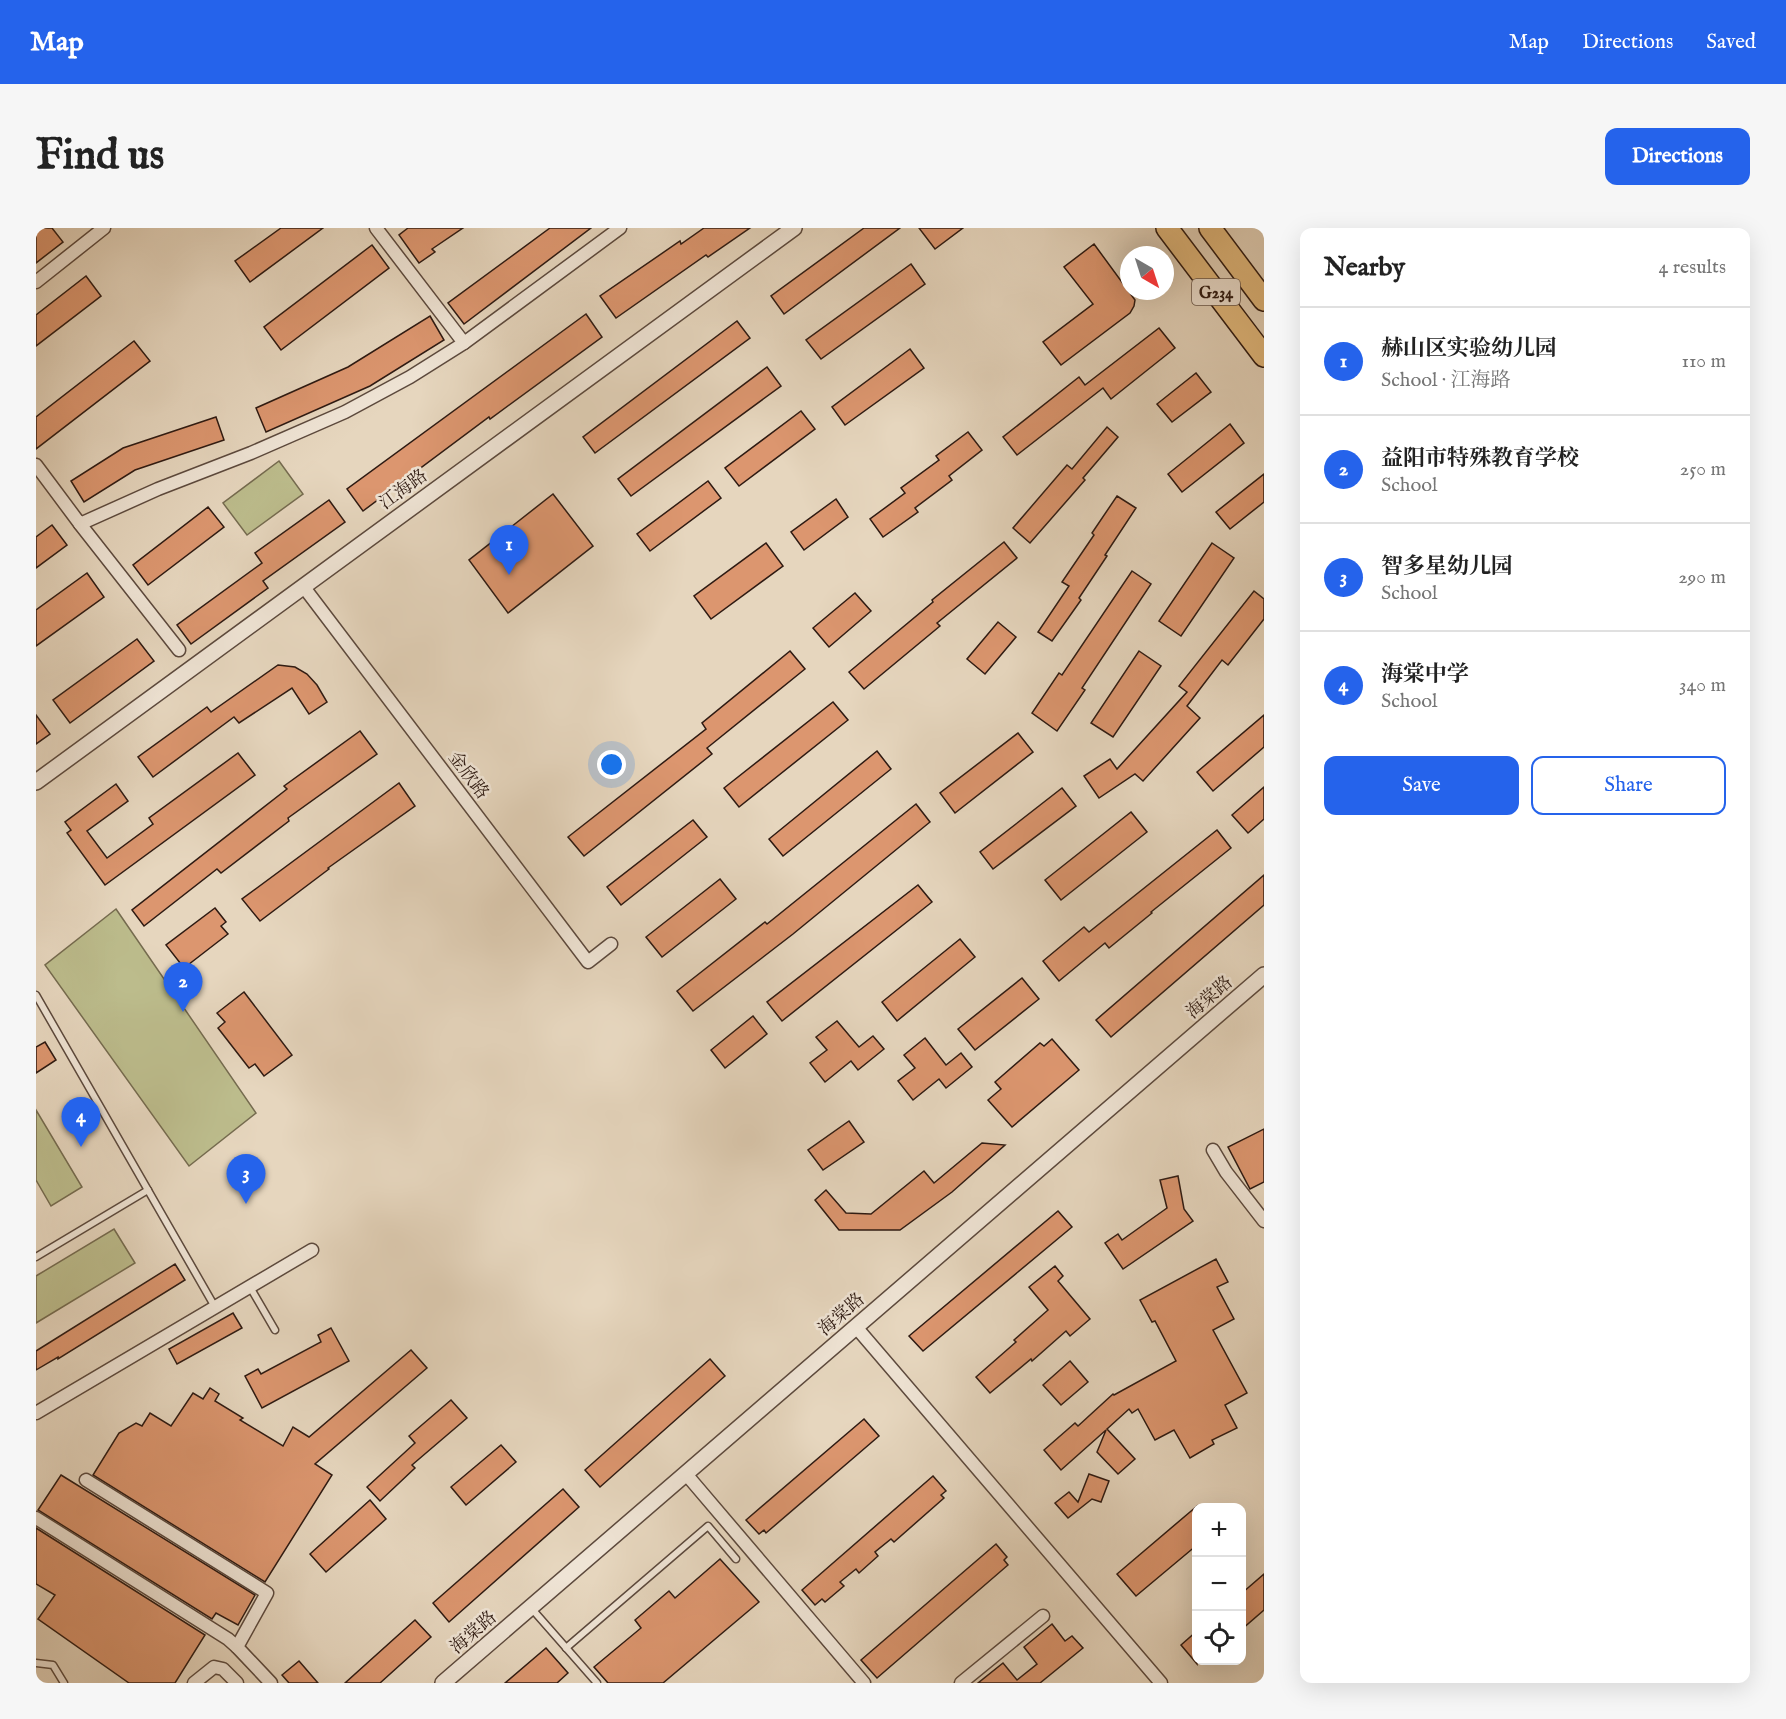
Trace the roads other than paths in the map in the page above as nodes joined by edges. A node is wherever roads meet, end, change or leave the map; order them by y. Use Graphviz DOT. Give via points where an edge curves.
graph roads {
  1 [pos="104,228"];
  2 [pos="376,228"];
  3 [pos="620,228"];
  4 [pos="794,228"];
  5 [pos="1167,228"];
  6 [pos="1210,228"];
  7 [pos="36,282"];
  8 [pos="1262,294"];
  9 [pos="464,343"];
  10 [pos="1264,356"];
  11 [pos="36,465"];
  12 [pos="80,524"];
  13 [pos="303,586"];
  14 [pos="179,650"];
  15 [pos="36,782"];
  16 [pos="611,944"];
  17 [pos="1264,975"];
  18 [pos="36,995"];
  19 [pos="1213,1150"];
  20 [pos="148,1190"];
  21 [pos="1264,1221"];
  22 [pos="312,1250"];
  23 [pos="36,1257"];
  24 [pos="250,1287"];
  25 [pos="215,1307"];
  26 [pos="856,1327"];
  27 [pos="275,1330"];
  28 [pos="36,1413"];
  29 [pos="686,1474"];
  30 [pos="86,1480"];
  31 [pos="36,1518"];
  32 [pos="736,1559"];
  33 [pos="531,1608"];
  34 [pos="1043,1616"];
  35 [pos="237,1647"];
  36 [pos="566,1648"];
  37 [pos="36,1663"];
  38 [pos="64,1683"];
  39 [pos="194,1683"];
  40 [pos="237,1683"];
  41 [pos="271,1683"];
  42 [pos="443,1683"];
  43 [pos="597,1683"];
  44 [pos="864,1683"];
  45 [pos="961,1683"];
  46 [pos="1161,1683"];
  1 -- 7 [label="street"];
  2 -- 9 [label="street"];
  3 -- 9 [label="street"];
  4 -- 13 [label="street, 江海路"];
  5 -- 10 [label="highway, G234"];
  6 -- 8 [label="highway, G234"];
  9 -- 12 [label="street" via="345,412"];
  11 -- 12 [label="street"];
  12 -- 14 [label="street"];
  13 -- 15 [label="street, 江海路"];
  13 -- 16 [label="street, 金欣路" via="588,962"];
  17 -- 26 [label="street, 海棠路"];
  18 -- 20 [label="lane"];
  19 -- 21 [label="street"];
  20 -- 23 [label="lane"];
  20 -- 25 [label="lane"];
  22 -- 24 [label="street"];
  24 -- 25 [label="street"];
  24 -- 27 [label="lane"];
  25 -- 28 [label="street"];
  26 -- 29 [label="street, 海棠路"];
  26 -- 46 [label="street"];
  29 -- 33 [label="street, 海棠路"];
  29 -- 44 [label="street"];
  30 -- 35 [label="street" via="267,1593"];
  31 -- 35 [label="street"];
  32 -- 36 [label="lane" via="708,1526"];
  33 -- 36 [label="lane"];
  33 -- 42 [label="street, 海棠路"];
  34 -- 45 [label="street"];
  35 -- 41 [label="street"];
  36 -- 43 [label="lane"];
  37 -- 38 [label="lane" via="53,1665"];
  39 -- 40 [label="street" via="214,1667 223,1669"];
}
